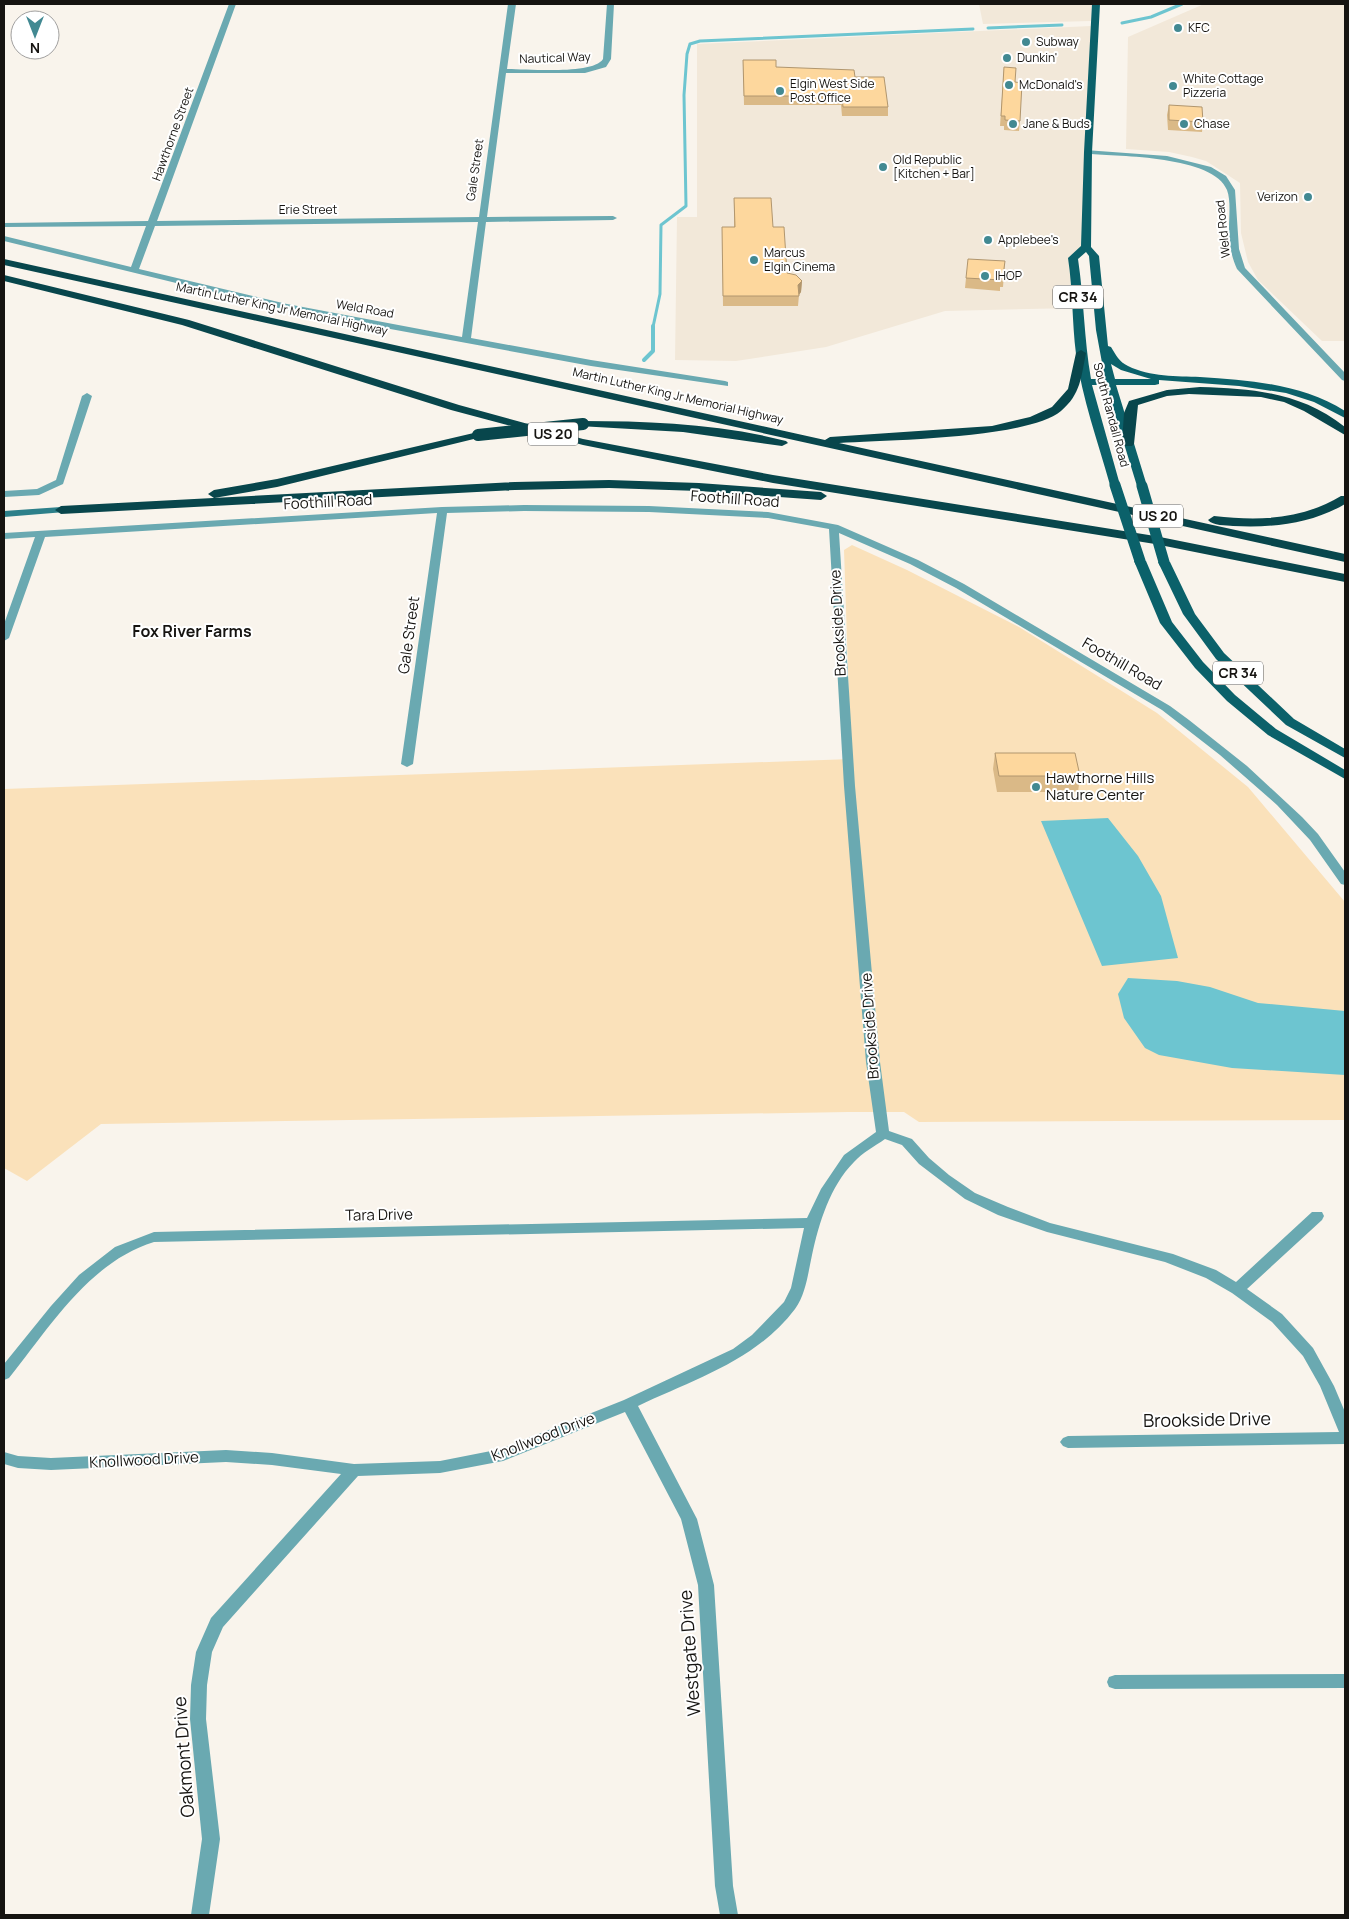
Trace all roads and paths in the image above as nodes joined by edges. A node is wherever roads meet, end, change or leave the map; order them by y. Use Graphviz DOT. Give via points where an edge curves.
graph roads {
  1 [pos="232,4"];
  2 [pos="512,4"];
  3 [pos="611,4"];
  4 [pos="1096,4"];
  5 [pos="504,71"];
  6 [pos="1088,152"];
  7 [pos="613,218"];
  8 [pos="482,221"];
  9 [pos="153,223"];
  10 [pos="4,225"];
  11 [pos="4,239"];
  12 [pos="1086,248"];
  13 [pos="4,262"];
  14 [pos="134,271"];
  15 [pos="4,278"];
  16 [pos="466,340"];
  17 [pos="1102,340"];
  18 [pos="1081,353"];
  19 [pos="1345,378"];
  20 [pos="1086,382"];
  21 [pos="1112,382"];
  22 [pos="1223,382"];
  23 [pos="725,384"];
  24 [pos="87,396"];
  25 [pos="1345,415"];
  26 [pos="764,429"];
  27 [pos="1345,432"];
  28 [pos="821,440"];
  29 [pos="1128,444"];
  30 [pos="971,477"];
  31 [pos="1115,485"];
  32 [pos="4,494"];
  33 [pos="1345,499"];
  34 [pos="61,510"];
  35 [pos="442,510"];
  36 [pos="4,514"];
  37 [pos="834,527"];
  38 [pos="1115,532"];
  39 [pos="41,534"];
  40 [pos="4,536"];
  41 [pos="1345,558"];
  42 [pos="1140,561"];
  43 [pos="1164,562"];
  44 [pos="1345,579"];
  45 [pos="4,638"];
  46 [pos="1345,754"];
  47 [pos="407,764"];
  48 [pos="1345,775"];
  49 [pos="1345,881"];
  50 [pos="883,1134"];
  51 [pos="1317,1216"];
  52 [pos="812,1223"];
  53 [pos="1237,1289"];
  54 [pos="4,1374"];
  55 [pos="628,1404"];
  56 [pos="1345,1429"];
  57 [pos="1345,1438"];
  58 [pos="1068,1442"];
  59 [pos="4,1458"];
  60 [pos="354,1470"];
  61 [pos="1345,1681"];
  62 [pos="1115,1682"];
  63 [pos="200,1915"];
  64 [pos="729,1915"];
  1 -- 9 [label="street, Hawthorne Street"];
  2 -- 5 [label="street, Gale Street"];
  3 -- 5 [label="street, Nautical Way" via="607,59 603,65 580,71"];
  4 -- 6 [label="main road, South Randall Road / CR 34"];
  5 -- 8 [label="street, Gale Street"];
  6 -- 12 [label="main road, South Randall Road / CR 34"];
  6 -- 19 [label="street, Weld Road" via="1174,159 1205,168 1224,180 1231,191 1236,252 1242,269"];
  7 -- 8 [label="street, Erie Street"];
  8 -- 9 [label="street, Erie Street"];
  8 -- 16 [label="street, Gale Street"];
  9 -- 10 [label="street, Erie Street"];
  9 -- 14 [label="street, Hawthorne Street"];
  11 -- 14 [label="street, Weld Road"];
  12 -- 17 [label="main road, South Randall Road / CR 34" via="1094,256"];
  12 -- 18 [label="main road, South Randall Road / CR 34" via="1073,258"];
  13 -- 26 [label="highway, Martin Luther King Jr Memorial Highway / US 20"];
  14 -- 16 [label="street, Weld Road" via="287,307"];
  15 -- 38 [label="highway, US 20" via="180,321 477,413 579,441 740,474"];
  16 -- 23 [label="street, Weld Road"];
  17 -- 21 [label="main road, South Randall Road / CR 34"];
  17 -- 22 [label="main road" via="1115,362 1131,370 1149,376"];
  18 -- 20 [label="main road, South Randall Road / CR 34"];
  18 -- 28 [label="highway" via="1073,390 1056,410 1034,419 992,429"];
  20 -- 21 [label="main road"];
  20 -- 31 [label="main road, South Randall Road / CR 34"];
  21 -- 22 [label="main road"];
  21 -- 29 [label="main road, South Randall Road / CR 34"];
  22 -- 25 [label="main road" via="1304,396"];
  24 -- 32 [label="street" via="60,482 39,492"];
  26 -- 28 [label="highway"];
  26 -- 30 [label="highway, Martin Luther King Jr Memorial Highway / US 20"];
  27 -- 29 [label="highway" via="1331,420 1304,406 1267,395 1187,390 1154,394 1133,403"];
  28 -- 33 [label="highway" via="1228,522 1303,518 1334,507"];
  29 -- 43 [label="main road, South Randall Road / CR 34, bridge"];
  30 -- 34 [label="highway, bridge" via="720,432 655,425 583,424 478,435 233,491"];
  30 -- 41 [label="highway, Martin Luther King Jr Memorial Highway / US 20"];
  31 -- 42 [label="main road, South Randall Road / CR 34, bridge"];
  34 -- 36 [label="main road"];
  34 -- 38 [label="highway" via="609,484 770,491"];
  35 -- 37 [label="street, Foothill Road" via="702,511 768,515"];
  35 -- 39 [label="street, Foothill Road"];
  35 -- 47 [label="street, Gale Street"];
  37 -- 49 [label="street, Foothill Road" via="938,574 1166,708 1256,780 1303,825"];
  37 -- 50 [label="street, Brookside Drive" via="838,653 847,772 876,1099"];
  38 -- 44 [label="highway, US 20"];
  39 -- 40 [label="street, Foothill Road"];
  39 -- 45 [label="street"];
  42 -- 48 [label="main road, CR 34" via="1166,623 1199,666 1272,732"];
  43 -- 46 [label="main road, CR 34" via="1189,614 1220,656 1290,722"];
  50 -- 52 [label="street, Knollwood Drive" via="849,1158 828,1189"];
  50 -- 53 [label="street" via="907,1142 944,1178 970,1196 1003,1211 1047,1227 1168,1258 1211,1274"];
  51 -- 53 [label="street"];
  52 -- 54 [label="street, Tara Drive" via="154,1237 116,1252 99,1265 50,1317"];
  52 -- 55 [label="street, Knollwood Drive" via="798,1288 790,1305 757,1339 738,1353"];
  53 -- 56 [label="street" via="1277,1318 1308,1352"];
  55 -- 60 [label="street, Knollwood Drive" via="503,1455 440,1467"];
  55 -- 64 [label="street, Westgate Drive" via="689,1519 706,1585 724,1886"];
  57 -- 58 [label="street, Brookside Drive"];
  59 -- 60 [label="street, Knollwood Drive" via="51,1464 226,1456"];
  60 -- 63 [label="street, Oakmont Drive" via="217,1623 204,1652 198,1719 210,1839"];
  61 -- 62 [label="street"];
}
